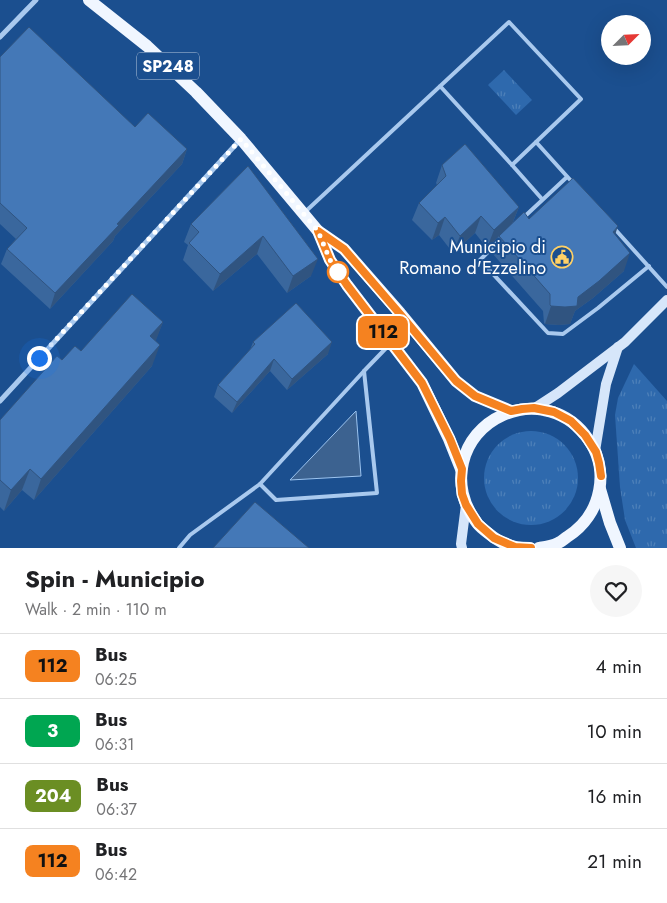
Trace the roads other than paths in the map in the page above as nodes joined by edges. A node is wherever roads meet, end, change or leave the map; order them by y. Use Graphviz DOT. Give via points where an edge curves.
graph roads {
  1 [pos="36,0"];
  2 [pos="89,0"];
  3 [pos="0,37"];
  4 [pos="440,86"];
  5 [pos="241,139"];
  6 [pos="536,142"];
  7 [pos="512,165"];
  8 [pos="567,177"];
  9 [pos="573,184"];
  10 [pos="542,200"];
  11 [pos="303,213"];
  12 [pos="521,220"];
  13 [pos="611,224"];
  14 [pos="318,231"];
  15 [pos="500,240"];
  16 [pos="649,266"];
  17 [pos="667,287"];
  18 [pos="667,300"];
  19 [pos="391,343"];
  20 [pos="619,346"];
  21 [pos="364,370"];
  22 [pos="0,401"];
  23 [pos="534,408"];
  24 [pos="511,411"];
  25 [pos="596,452"];
  26 [pos="462,469"];
  27 [pos="260,484"];
  28 [pos="600,489"];
  29 [pos="466,505"];
  30 [pos="560,546"];
  31 [pos="179,548"];
  32 [pos="462,548"];
  33 [pos="530,548"];
  34 [pos="539,548"];
  35 [pos="620,548"];
  1 -- 3 [label="street"];
  2 -- 5 [label="main road, SP248" via="147,46"];
  4 -- 6 [label="lane" via="509,22 581,99"];
  4 -- 7 [label="lane"];
  4 -- 11 [label="lane"];
  5 -- 11 [label="main road, SP248"];
  5 -- 22 [label="street"];
  6 -- 7 [label="lane"];
  6 -- 8 [label="lane"];
  7 -- 10 [label="lane"];
  8 -- 9 [label="lane"];
  8 -- 10 [label="lane"];
  10 -- 12 [label="lane"];
  11 -- 14 [label="main road, SP248"];
  13 -- 16 [label="lane"];
  14 -- 19 [label="main road, SP248" via="330,260"];
  14 -- 24 [label="main road, SP248" via="344,249 456,381 475,396"];
  15 -- 16 [label="lane" via="480,260 548,333 563,334"];
  16 -- 17 [label="lane"];
  18 -- 20 [label="main road"];
  19 -- 21 [label="lane"];
  19 -- 26 [label="main road, SP248" via="422,383"];
  20 -- 23 [label="main road"];
  20 -- 25 [label="main road" via="606,384"];
  21 -- 27 [label="lane"];
  21 -- 27 [label="lane" via="377,493 276,500"];
  23 -- 24 [label="main road, SP248"];
  23 -- 25 [label="main road, SP248" via="554,412 571,421"];
  24 -- 26 [label="main road, SP248" via="492,420 478,433 467,450"];
  25 -- 28 [label="main road, SP248"];
  26 -- 29 [label="main road, SP248" via="462,494"];
  27 -- 31 [label="lane" via="190,535"];
  28 -- 30 [label="main road, SP248" via="593,511"];
  28 -- 35 [label="main road, SP248"];
  29 -- 32 [label="main road"];
  29 -- 33 [label="main road, SP248" via="478,524 494,538 515,547"];
  30 -- 34 [label="main road, SP248"];
}
